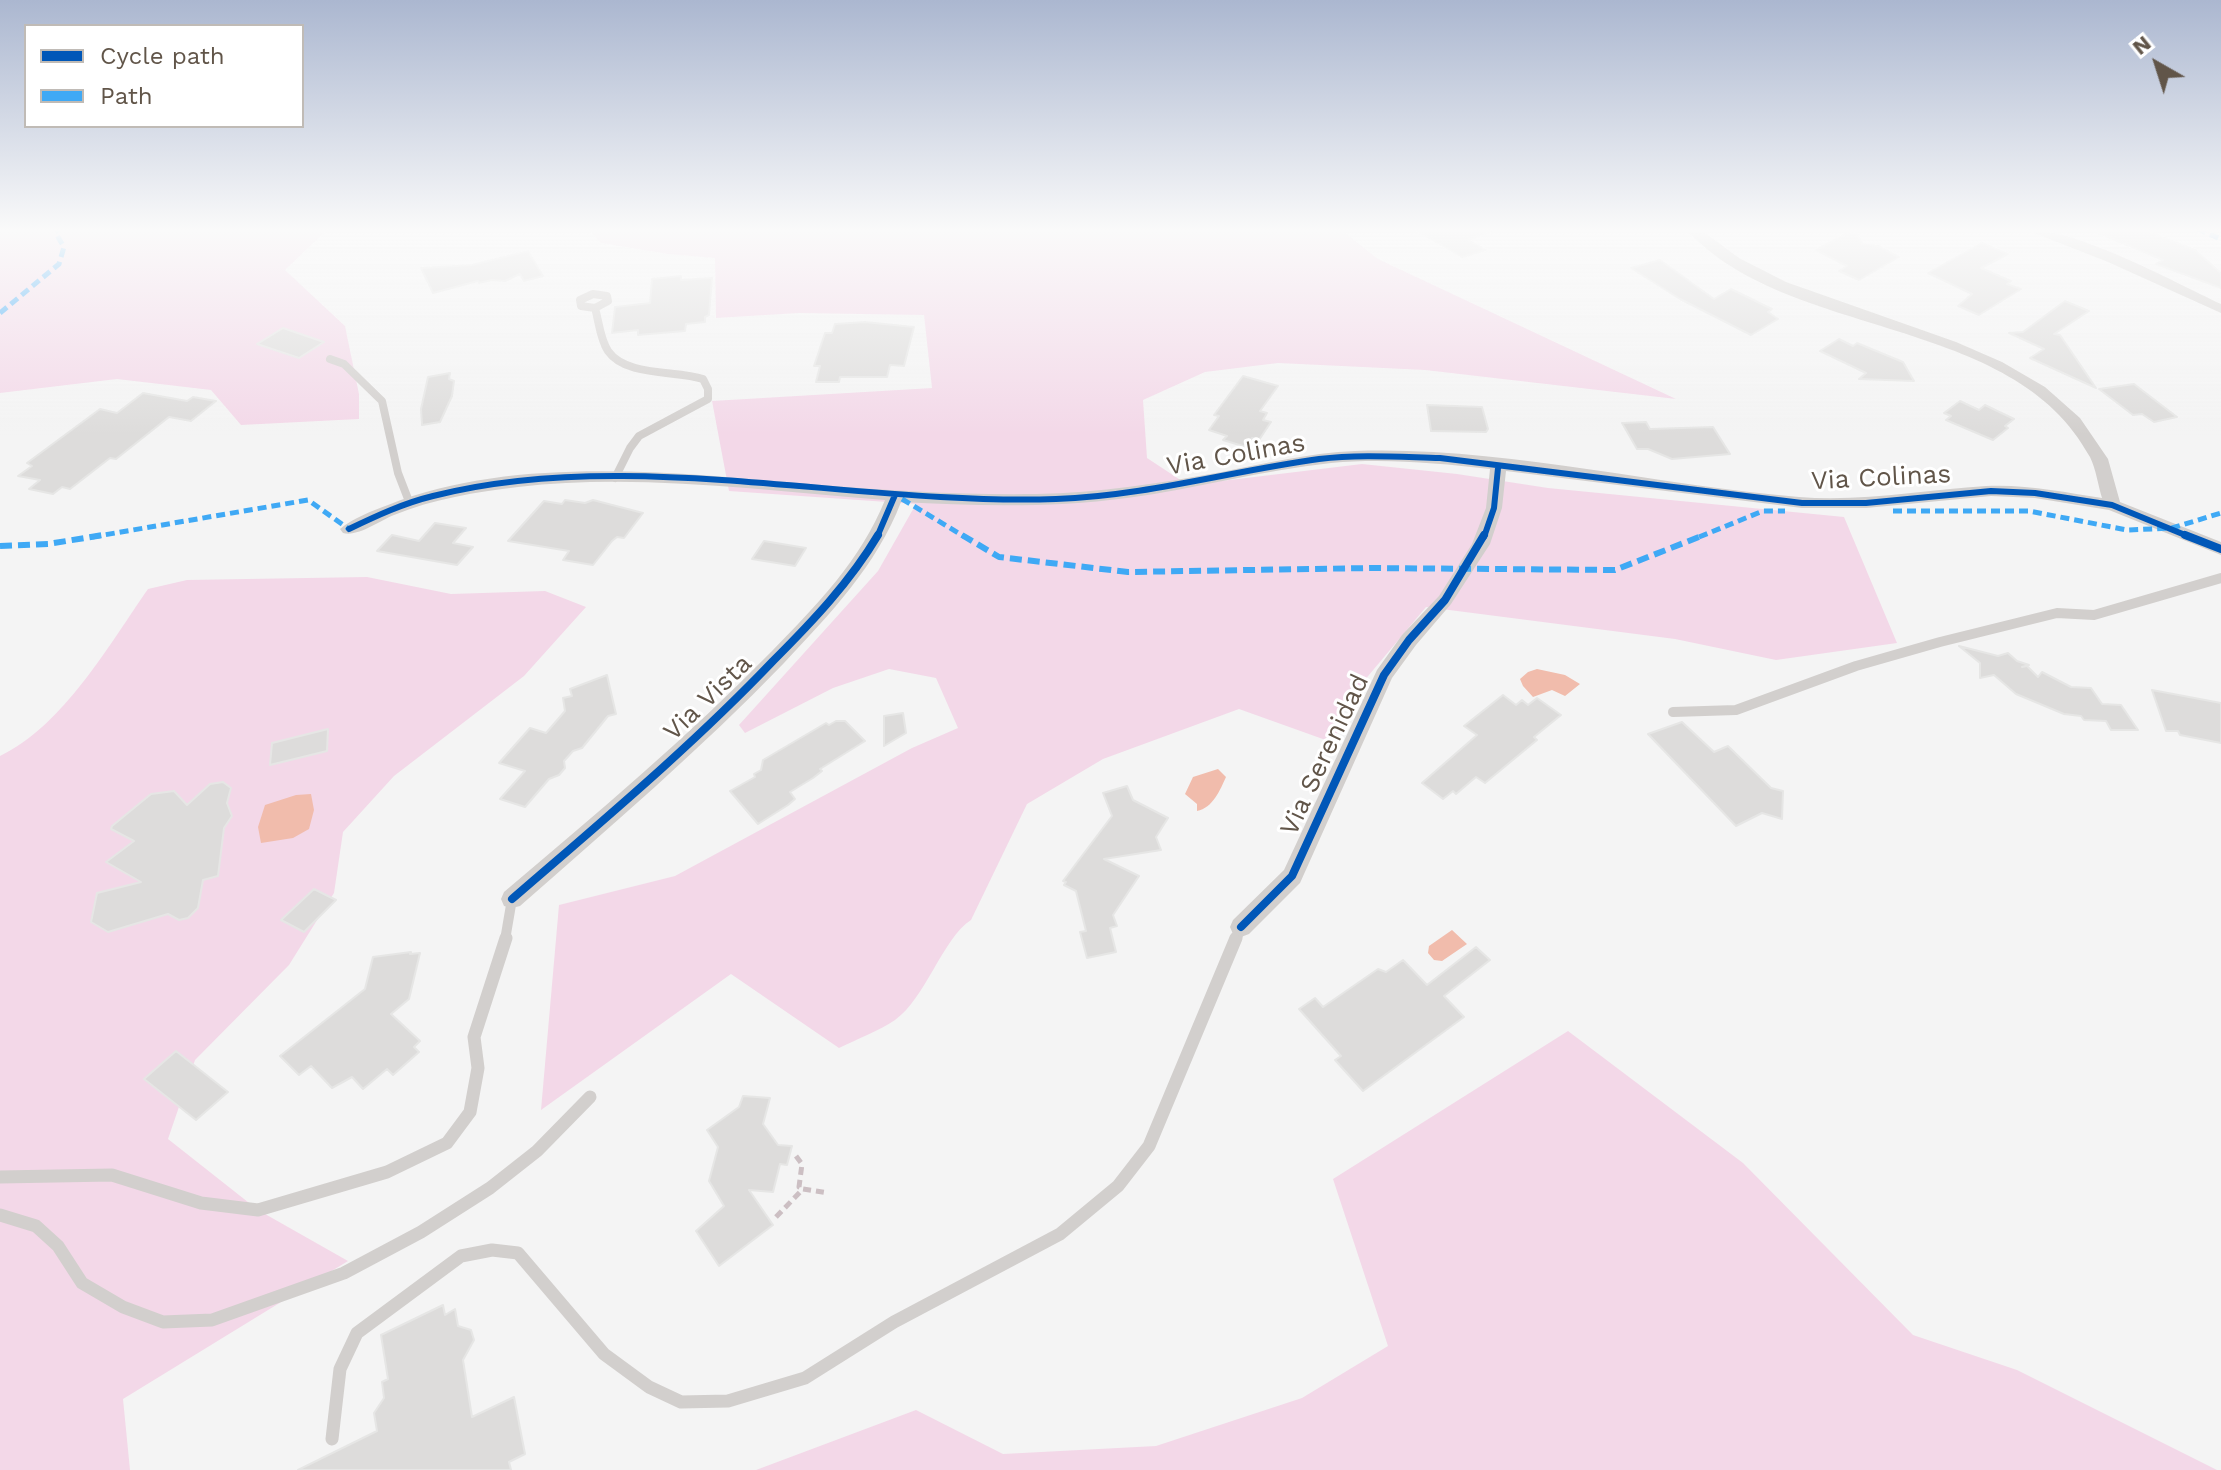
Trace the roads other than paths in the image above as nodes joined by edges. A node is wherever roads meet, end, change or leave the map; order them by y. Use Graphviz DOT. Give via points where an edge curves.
graph roads {
  1 [pos="1817,298"];
  2 [pos="2196,298"];
  3 [pos="595,308"];
  4 [pos="2221,309"];
  5 [pos="330,359"];
  6 [pos="1498,468"];
  7 [pos="615,478"];
  8 [pos="895,495"];
  9 [pos="410,504"];
  10 [pos="2112,505"];
  11 [pos="349,529"];
  12 [pos="2221,549"];
  13 [pos="2221,578"];
  14 [pos="1673,712"];
  15 [pos="512,899"];
  16 [pos="1241,927"];
  17 [pos="590,1097"];
  18 [pos="0,1177"];
  19 [pos="0,1215"];
  20 [pos="332,1439"];
  1 -- 10 [label="street" via="1968,352 2042,393 2089,436 2101,455"];
  2 -- 4 [label="street"];
  3 -- 7 [label="lane" via="607,349 623,365 691,373 708,389 708,399 696,408 632,443"];
  5 -- 9 [label="lane" via="344,364 382,401"];
  6 -- 8 [label="street, Via Colinas" via="1440,458 1341,457 1139,492 1054,499"];
  6 -- 10 [label="street, Via Colinas" via="1802,503 1866,503 1991,491"];
  6 -- 16 [label="street, Via Serenidad" via="1494,508 1474,557 1383,677 1292,876"];
  7 -- 8 [label="street, Via Colinas"];
  7 -- 9 [label="street, Via Colinas" via="509,482"];
  8 -- 15 [label="street, Via Vista" via="885,527 863,561 765,671 705,731"];
  9 -- 11 [label="street, Via Colinas"];
  10 -- 12 [label="street, Via Colinas"];
  13 -- 14 [label="lane" via="2094,615 2057,613 1940,642 1736,710"];
  15 -- 18 [label="lane" via="506,937 474,1037 478,1068 470,1112 447,1143 387,1172 258,1210 201,1203 112,1175"];
  16 -- 20 [label="lane" via="1149,1146 1118,1186 1060,1234 894,1322 805,1378 728,1401 681,1402 649,1387 604,1354 518,1253 492,1250 461,1256 357,1333 340,1369"];
  17 -- 19 [label="lane" via="513,1170 421,1232 344,1273 212,1320 163,1322 123,1307 82,1283 58,1246 36,1226"];
}
